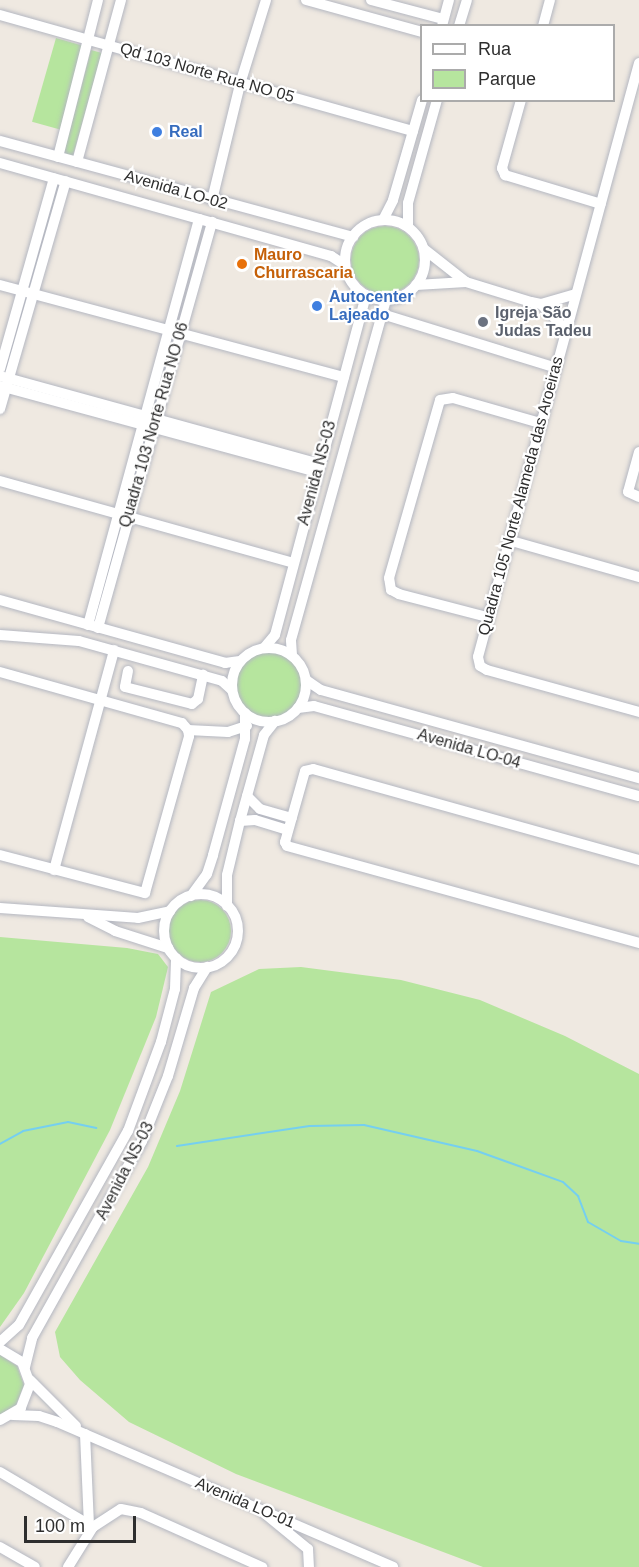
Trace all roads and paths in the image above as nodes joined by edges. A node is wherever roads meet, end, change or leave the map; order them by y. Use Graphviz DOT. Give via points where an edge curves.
graph roads {
  1 [pos="98,0"];
  2 [pos="121,0"];
  3 [pos="266,0"];
  4 [pos="306,0"];
  5 [pos="371,0"];
  6 [pos="449,0"];
  7 [pos="467,0"];
  8 [pos="549,1"];
  9 [pos="0,15"];
  10 [pos="442,22"];
  11 [pos="460,24"];
  12 [pos="543,24"];
  13 [pos="420,31"];
  14 [pos="90,40"];
  15 [pos="109,45"];
  16 [pos="639,63"];
  17 [pos="240,84"];
  18 [pos="421,102"];
  19 [pos="436,102"];
  20 [pos="520,102"];
  21 [pos="413,131"];
  22 [pos="0,141"];
  23 [pos="58,157"];
  24 [pos="77,162"];
  25 [pos="0,163"];
  26 [pos="54,178"];
  27 [pos="66,181"];
  28 [pos="212,200"];
  29 [pos="601,204"];
  30 [pos="199,219"];
  31 [pos="382,220"];
  32 [pos="212,222"];
  33 [pos="408,227"];
  34 [pos="353,237"];
  35 [pos="424,249"];
  36 [pos="345,265"];
  37 [pos="466,282"];
  38 [pos="0,285"];
  39 [pos="416,285"];
  40 [pos="22,291"];
  41 [pos="35,294"];
  42 [pos="575,294"];
  43 [pos="366,295"];
  44 [pos="386,300"];
  45 [pos="541,304"];
  46 [pos="382,314"];
  47 [pos="566,330"];
  48 [pos="168,333"];
  49 [pos="180,336"];
  50 [pos="556,368"];
  51 [pos="0,369"];
  52 [pos="344,377"];
  53 [pos="4,382"];
  54 [pos="0,409"];
  55 [pos="149,422"];
  56 [pos="540,423"];
  57 [pos="638,459"];
  58 [pos="318,468"];
  59 [pos="0,481"];
  60 [pos="639,497"];
  61 [pos="122,516"];
  62 [pos="508,540"];
  63 [pos="293,563"];
  64 [pos="639,577"];
  65 [pos="0,600"];
  66 [pos="487,617"];
  67 [pos="93,626"];
  68 [pos="0,635"];
  69 [pos="264,648"];
  70 [pos="114,650"];
  71 [pos="292,655"];
  72 [pos="240,661"];
  73 [pos="128,671"];
  74 [pos="0,672"];
  75 [pos="203,675"];
  76 [pos="306,680"];
  77 [pos="232,690"];
  78 [pos="101,700"];
  79 [pos="298,708"];
  80 [pos="639,712"];
  81 [pos="245,713"];
  82 [pos="275,722"];
  83 [pos="247,726"];
  84 [pos="188,730"];
  85 [pos="639,778"];
  86 [pos="247,796"];
  87 [pos="639,796"];
  88 [pos="292,818"];
  89 [pos="240,821"];
  90 [pos="288,830"];
  91 [pos="0,855"];
  92 [pos="639,860"];
  93 [pos="54,870"];
  94 [pos="191,896"];
  95 [pos="227,906"];
  96 [pos="0,908"];
  97 [pos="170,911"];
  98 [pos="79,914"];
  99 [pos="639,943"];
  100 [pos="168,948"];
  101 [pos="176,958"];
  102 [pos="207,967"];
  103 [pos="0,1342"];
  104 [pos="0,1349"];
  105 [pos="25,1367"];
  106 [pos="30,1379"];
  107 [pos="13,1415"];
  108 [pos="0,1420"];
  109 [pos="85,1434"];
  110 [pos="97,1438"];
  111 [pos="0,1472"];
  112 [pos="262,1510"];
  113 [pos="91,1526"];
  114 [pos="0,1547"];
  115 [pos="34,1567"];
  116 [pos="68,1567"];
  117 [pos="262,1567"];
  118 [pos="309,1567"];
  119 [pos="393,1567"];
  1 -- 14 [label="street"];
  2 -- 15 [label="street"];
  3 -- 17 [label="street"];
  4 -- 13 [label="street"];
  5 -- 10 [label="street"];
  6 -- 10 [label="street"];
  7 -- 11 [label="street"];
  8 -- 12 [label="street"];
  9 -- 14 [label="street, Qd 103 Norte Rua NO 05"];
  14 -- 15 [label="street, Qd 103 Norte Rua NO 05"];
  14 -- 23 [label="street"];
  15 -- 17 [label="street, Qd 103 Norte Rua NO 05"];
  15 -- 24 [label="street"];
  16 -- 29 [label="street, Quadra 105 Norte Alameda das Aroeiras"];
  17 -- 21 [label="street, Qd 103 Norte Rua NO 05"];
  17 -- 28 [label="street"];
  18 -- 21 [label="street"];
  19 -- 33 [label="street" via="408,203"];
  20 -- 29 [label="street" via="502,168 505,175"];
  21 -- 31 [label="street" via="393,200"];
  22 -- 23 [label="street, Avenida LO-02"];
  23 -- 24 [label="street, Avenida LO-02"];
  24 -- 28 [label="street, Avenida LO-02"];
  25 -- 26 [label="street, Avenida LO-02"];
  26 -- 27 [label="street, Avenida LO-02"];
  26 -- 40 [label="street"];
  27 -- 30 [label="street, Avenida LO-02"];
  27 -- 41 [label="street"];
  28 -- 34 [label="street, Avenida LO-02"];
  29 -- 42 [label="street, Quadra 105 Norte Alameda das Aroeiras"];
  30 -- 32 [label="street, Avenida LO-02"];
  30 -- 48 [label="street, Quadra 103 Norte Rua NO 06"];
  31 -- 33 [label="street"];
  31 -- 34 [label="street" via="370,223"];
  32 -- 36 [label="street, Avenida LO-02" via="331,256"];
  32 -- 49 [label="street, Quadra 103 Norte Rua NO 06"];
  33 -- 35 [label="street"];
  34 -- 36 [label="street"];
  35 -- 37 [label="street"];
  35 -- 39 [label="street" via="423,274"];
  36 -- 43 [label="street" via="353,284"];
  37 -- 39 [label="street"];
  37 -- 45 [label="street"];
  38 -- 40 [label="street"];
  39 -- 44 [label="street" via="401,297"];
  40 -- 41 [label="street"];
  40 -- 51 [label="street"];
  41 -- 48 [label="street"];
  41 -- 53 [label="street"];
  42 -- 45 [label="street"];
  42 -- 47 [label="street, Quadra 105 Norte Alameda das Aroeiras"];
  43 -- 44 [label="street"];
  43 -- 52 [label="street, Avenida NS-03"];
  44 -- 46 [label="street, Avenida NS-03"];
  45 -- 47 [label="street"];
  46 -- 50 [label="street"];
  46 -- 71 [label="street, Avenida NS-03" via="291,640"];
  47 -- 50 [label="street, Quadra 105 Norte Alameda das Aroeiras"];
  48 -- 49 [label="street"];
  48 -- 55 [label="street, Quadra 103 Norte Rua NO 06"];
  49 -- 52 [label="street"];
  49 -- 55 [label="street, Quadra 103 Norte Rua NO 06"];
  50 -- 56 [label="street, Quadra 105 Norte Alameda das Aroeiras"];
  52 -- 58 [label="street, Avenida NS-03"];
  53 -- 54 [label="street"];
  53 -- 55 [label="street"];
  55 -- 58 [label="street"];
  55 -- 61 [label="street, Quadra 103 Norte Rua NO 06"];
  56 -- 62 [label="street, Quadra 105 Norte Alameda das Aroeiras"];
  56 -- 66 [label="street" via="453,398 440,400 389,578 392,590 399,594"];
  57 -- 60 [label="street" via="628,492"];
  58 -- 63 [label="street, Avenida NS-03"];
  59 -- 61 [label="street"];
  61 -- 63 [label="street"];
  61 -- 67 [label="street, Quadra 103 Norte Rua NO 06"];
  62 -- 64 [label="street"];
  62 -- 66 [label="street, Quadra 105 Norte Alameda das Aroeiras"];
  63 -- 69 [label="street, Avenida NS-03" via="275,635"];
  65 -- 67 [label="street"];
  66 -- 80 [label="street, Quadra 105 Norte Alameda das Aroeiras" via="478,657 483,668"];
  67 -- 72 [label="street" via="225,663"];
  68 -- 70 [label="street" via="66,638"];
  69 -- 71 [label="street"];
  69 -- 72 [label="street"];
  70 -- 75 [label="street"];
  70 -- 78 [label="street"];
  71 -- 76 [label="street"];
  72 -- 77 [label="street" via="233,675"];
  73 -- 75 [label="street" via="126,688 192,704 198,699"];
  74 -- 78 [label="street"];
  75 -- 77 [label="street" via="224,682"];
  76 -- 79 [label="street" via="306,693"];
  76 -- 85 [label="street, Avenida LO-04" via="321,690"];
  77 -- 81 [label="street"];
  78 -- 84 [label="street" via="182,723"];
  78 -- 93 [label="street"];
  79 -- 82 [label="street, Avenida NS-03"];
  79 -- 87 [label="street, Avenida LO-04" via="314,706"];
  81 -- 82 [label="street" via="260,721"];
  81 -- 83 [label="street"];
  82 -- 86 [label="street, Avenida NS-03" via="264,735"];
  83 -- 84 [label="street" via="228,732"];
  83 -- 94 [label="street" via="208,870"];
  84 -- 93 [label="street" via="146,893"];
  86 -- 88 [label="street" via="260,809"];
  86 -- 89 [label="street, Avenida NS-03"];
  88 -- 90 [label="street"];
  88 -- 92 [label="street" via="305,771 313,769"];
  89 -- 90 [label="street" via="255,820"];
  89 -- 95 [label="street, Avenida NS-03" via="227,875"];
  90 -- 99 [label="street" via="287,846"];
  91 -- 93 [label="street"];
  94 -- 95 [label="street" via="212,897"];
  94 -- 97 [label="street"];
  95 -- 102 [label="street, Avenida NS-03" via="237,925 235,943 224,960"];
  96 -- 98 [label="street"];
  97 -- 98 [label="street" via="142,918"];
  97 -- 100 [label="street" via="164,930"];
  98 -- 100 [label="street" via="115,932"];
  100 -- 101 [label="street"];
  101 -- 102 [label="street" via="190,966"];
  101 -- 103 [label="street, Avenida NS-03" via="175,989 161,1042 128,1131 19,1325"];
  102 -- 105 [label="street, Avenida NS-03" via="194,988 162,1095 142,1141 32,1338"];
  104 -- 105 [label="street" via="15,1355"];
  105 -- 106 [label="street"];
  106 -- 107 [label="street" via="27,1400"];
  106 -- 110 [label="street, Avenida LO-01" via="69,1420"];
  107 -- 108 [label="street"];
  107 -- 109 [label="street, Avenida LO-01" via="43,1416"];
  109 -- 110 [label="street, Avenida LO-01"];
  109 -- 113 [label="street"];
  110 -- 112 [label="street, Avenida LO-01"];
  111 -- 113 [label="street"];
  112 -- 118 [label="street" via="308,1549"];
  112 -- 119 [label="street, Avenida LO-01"];
  113 -- 116 [label="street"];
  113 -- 117 [label="street" via="114,1511 131,1510"];
  114 -- 115 [label="street"];
}
